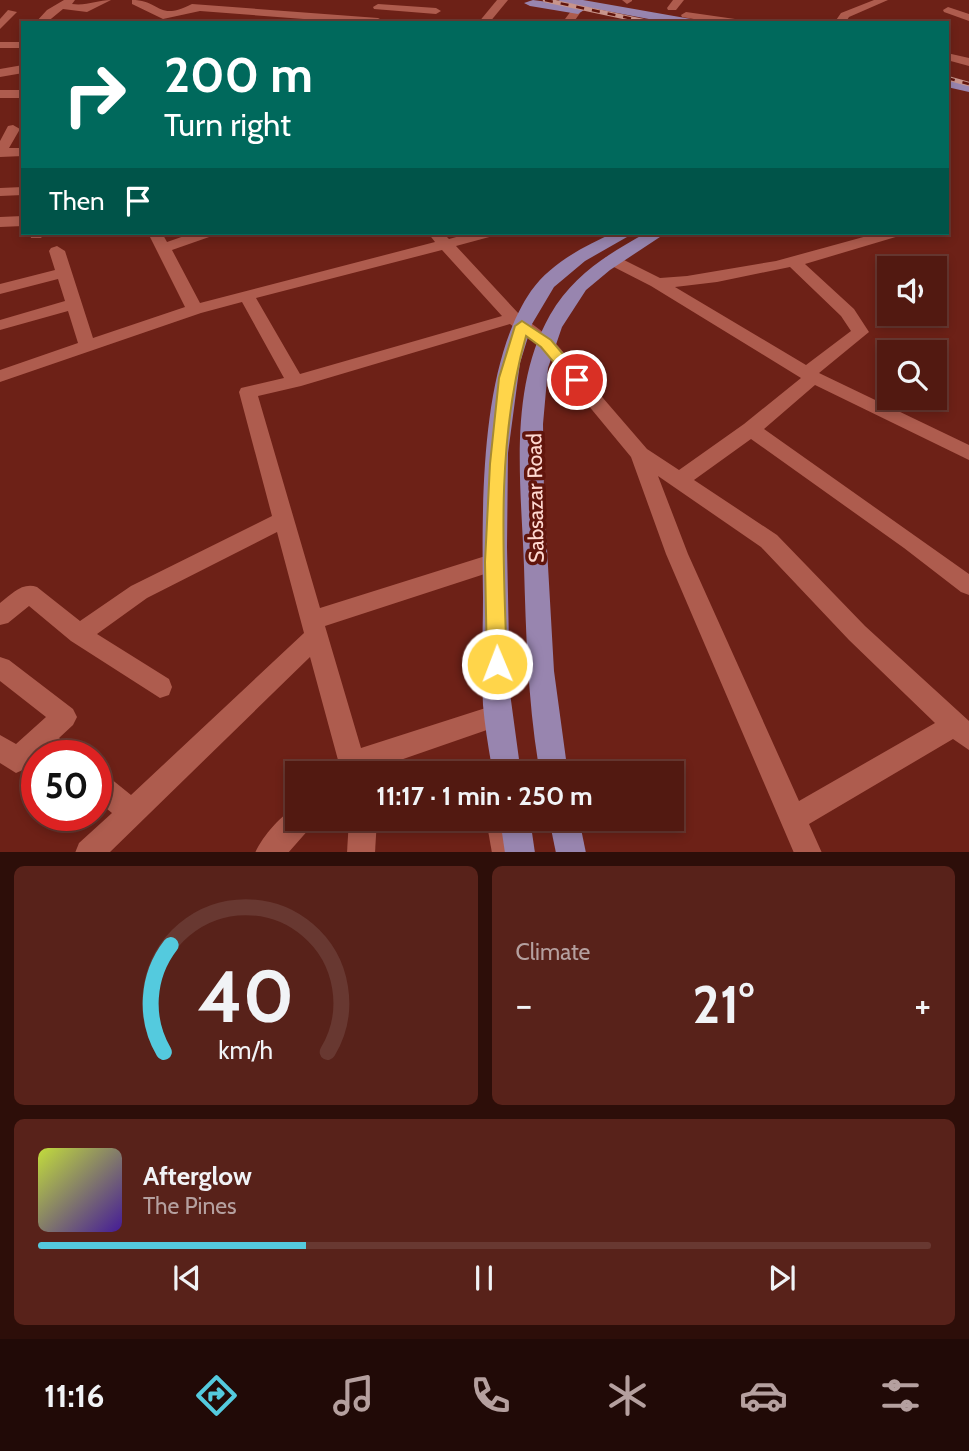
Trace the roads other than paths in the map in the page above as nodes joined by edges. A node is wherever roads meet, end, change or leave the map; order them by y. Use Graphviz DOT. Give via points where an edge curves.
graph roads {
  1 [pos="106,0"];
  2 [pos="174,0"];
  3 [pos="503,0"];
  4 [pos="627,0"];
  5 [pos="654,0"];
  6 [pos="883,0"];
  7 [pos="525,1"];
  8 [pos="136,2"];
  9 [pos="307,2"];
  10 [pos="67,3"];
  11 [pos="672,4"];
  12 [pos="438,5"];
  13 [pos="200,7"];
  14 [pos="378,7"];
  15 [pos="571,7"];
  16 [pos="947,10"];
  17 [pos="12,12"];
  18 [pos="296,15"];
  19 [pos="163,16"];
  20 [pos="651,18"];
  21 [pos="969,18"];
  22 [pos="689,19"];
  23 [pos="337,20"];
  24 [pos="43,21"];
  25 [pos="172,21"];
  26 [pos="229,21"];
  27 [pos="379,21"];
  28 [pos="485,21"];
  29 [pos="622,21"];
  30 [pos="716,21"];
  31 [pos="840,21"];
  32 [pos="0,26"];
  33 [pos="21,43"];
  34 [pos="0,45"];
  35 [pos="949,57"];
  36 [pos="969,62"];
  37 [pos="949,68"];
  38 [pos="21,69"];
  39 [pos="0,73"];
  40 [pos="969,73"];
  41 [pos="0,94"];
  42 [pos="21,94"];
  43 [pos="0,118"];
  44 [pos="13,126"];
  45 [pos="21,152"];
  46 [pos="0,153"];
  47 [pos="21,191"];
  48 [pos="0,192"];
  49 [pos="21,221"];
  50 [pos="0,223"];
  51 [pos="156,235"];
  52 [pos="201,235"];
  53 [pos="473,235"];
  54 [pos="622,235"];
  55 [pos="655,235"];
  56 [pos="887,235"];
  57 [pos="442,239"];
  58 [pos="163,248"];
  59 [pos="57,251"];
  60 [pos="612,260"];
  61 [pos="793,261"];
  62 [pos="64,273"];
  63 [pos="657,283"];
  64 [pos="0,289"];
  65 [pos="247,296"];
  66 [pos="74,304"];
  67 [pos="195,309"];
  68 [pos="517,322"];
  69 [pos="0,325"];
  70 [pos="546,343"];
  71 [pos="87,345"];
  72 [pos="810,375"];
  73 [pos="0,376"];
  74 [pos="295,382"];
  75 [pos="751,429"];
  76 [pos="969,453"];
  77 [pos="640,454"];
  78 [pos="678,481"];
  79 [pos="284,519"];
  80 [pos="489,563"];
  81 [pos="969,586"];
  82 [pos="0,616"];
  83 [pos="315,628"];
  84 [pos="79,634"];
  85 [pos="0,667"];
  86 [pos="160,687"];
  87 [pos="492,716"];
  88 [pos="961,731"];
  89 [pos="40,739"];
  90 [pos="0,747"];
  91 [pos="355,761"];
  92 [pos="373,761"];
  93 [pos="494,761"];
  94 [pos="504,761"];
  95 [pos="553,761"];
  96 [pos="112,796"];
  97 [pos="132,812"];
  98 [pos="793,819"];
  99 [pos="289,831"];
  100 [pos="362,831"];
  101 [pos="502,831"];
  102 [pos="517,831"];
  103 [pos="567,831"];
  104 [pos="89,852"];
  105 [pos="269,852"];
  106 [pos="360,852"];
  107 [pos="505,852"];
  108 [pos="520,852"];
  109 [pos="571,852"];
  110 [pos="808,852"];
  1 -- 10 [label="street" via="87,9"];
  2 -- 13 [label="street"];
  3 -- 28 [label="street"];
  4 -- 15 [label="main road"];
  5 -- 20 [label="main road"];
  6 -- 31 [label="street"];
  7 -- 15 [label="main road"];
  7 -- 20 [label="main road"];
  8 -- 19 [label="street"];
  9 -- 18 [label="street"];
  10 -- 24 [label="street"];
  11 -- 20 [label="main road"];
  11 -- 22 [label="main road"];
  12 -- 14 [label="street"];
  13 -- 18 [label="street"];
  13 -- 19 [label="street"];
  13 -- 26 [label="street"];
  15 -- 20 [label="main road"];
  15 -- 29 [label="main road"];
  16 -- 21 [label="street"];
  17 -- 32 [label="street"];
  18 -- 23 [label="street"];
  19 -- 25 [label="street"];
  20 -- 22 [label="main road"];
  22 -- 30 [label="street"];
  23 -- 27 [label="street"];
  33 -- 34 [label="street"];
  35 -- 36 [label="street"];
  37 -- 40 [label="main road"];
  38 -- 39 [label="street"];
  41 -- 42 [label="street"];
  43 -- 44 [label="street"];
  44 -- 46 [label="street"];
  45 -- 46 [label="street"];
  47 -- 48 [label="street"];
  49 -- 50 [label="street"];
  51 -- 58 [label="street"];
  52 -- 58 [label="street"];
  53 -- 57 [label="street"];
  54 -- 68 [label="main road, Sabsazar Road" via="570,264 540,291"];
  55 -- 60 [label="main road, Sabsazar Road"];
  56 -- 61 [label="street"];
  57 -- 65 [label="street"];
  57 -- 68 [label="street"];
  58 -- 67 [label="street"];
  59 -- 62 [label="street"];
  60 -- 63 [label="street"];
  60 -- 70 [label="main road, Sabsazar Road" via="579,285"];
  61 -- 63 [label="street" via="723,277"];
  61 -- 72 [label="street" via="840,304 860,332"];
  62 -- 64 [label="street"];
  62 -- 66 [label="street"];
  63 -- 72 [label="street"];
  65 -- 67 [label="street"];
  65 -- 74 [label="street"];
  66 -- 69 [label="street"];
  66 -- 71 [label="street"];
  67 -- 71 [label="street"];
  68 -- 70 [label="street"];
  68 -- 74 [label="street"];
  68 -- 80 [label="main road, Sabsazar Road" via="506,378"];
  70 -- 77 [label="street"];
  70 -- 95 [label="main road, Sabsazar Road" via="537,374 532,430 539,634"];
  71 -- 73 [label="street"];
  72 -- 75 [label="street"];
  72 -- 76 [label="street"];
  74 -- 79 [label="street" via="248,392"];
  75 -- 78 [label="street"];
  75 -- 81 [label="street"];
  77 -- 78 [label="street"];
  77 -- 98 [label="street" via="677,554"];
  78 -- 88 [label="street" via="768,541"];
  79 -- 83 [label="street"];
  79 -- 84 [label="street" via="139,592"];
  80 -- 83 [label="street"];
  80 -- 87 [label="street"];
  82 -- 84 [label="street" via="29,593"];
  83 -- 91 [label="street"];
  83 -- 97 [label="street"];
  84 -- 86 [label="street"];
  85 -- 89 [label="street" via="64,717"];
  87 -- 92 [label="street"];
  87 -- 93 [label="street"];
  87 -- 94 [label="main road"];
  88 -- 98 [label="street"];
  89 -- 90 [label="street" via="16,761"];
  96 -- 97 [label="street"];
  97 -- 104 [label="street"];
  98 -- 110 [label="street"];
  99 -- 105 [label="street"];
  100 -- 106 [label="street"];
  101 -- 107 [label="street"];
  102 -- 108 [label="main road"];
  103 -- 109 [label="main road"];
}
